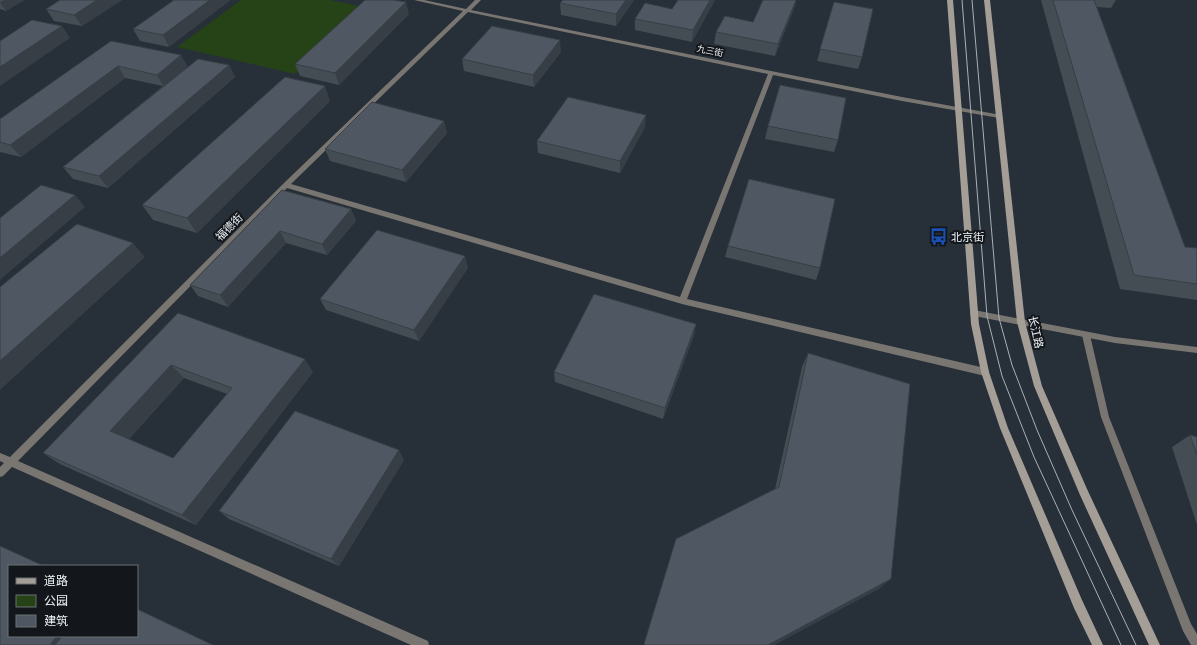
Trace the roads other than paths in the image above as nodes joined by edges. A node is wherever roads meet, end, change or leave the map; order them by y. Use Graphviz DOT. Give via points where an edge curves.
graph roads {
  1 [pos="417,0"];
  2 [pos="478,0"];
  3 [pos="950,0"];
  4 [pos="987,0"];
  5 [pos="468,10"];
  6 [pos="771,73"];
  7 [pos="958,110"];
  8 [pos="999,116"];
  9 [pos="286,185"];
  10 [pos="682,301"];
  11 [pos="974,313"];
  12 [pos="1021,322"];
  13 [pos="1086,335"];
  14 [pos="1197,350"];
  15 [pos="985,372"];
  16 [pos="0,457"];
  17 [pos="11,462"];
  18 [pos="0,473"];
  19 [pos="424,645"];
  20 [pos="1098,645"];
  21 [pos="1155,645"];
  22 [pos="1197,645"];
  1 -- 5 [label="street, 九三街"];
  2 -- 5 [label="street, 福德街"];
  3 -- 7 [label="main road"];
  4 -- 8 [label="main road, 长江路"];
  5 -- 6 [label="street, 九三街"];
  5 -- 9 [label="street, 福德街"];
  6 -- 7 [label="street, 九三街"];
  6 -- 10 [label="street"];
  7 -- 8 [label="street, 九三街"];
  7 -- 11 [label="main road"];
  8 -- 12 [label="main road, 长江路"];
  9 -- 10 [label="street"];
  9 -- 17 [label="street, 福德街"];
  10 -- 15 [label="street"];
  11 -- 12 [label="street"];
  11 -- 15 [label="main road"];
  12 -- 13 [label="street"];
  12 -- 21 [label="main road, 长江路" via="1038,386 1083,492"];
  13 -- 14 [label="street"];
  13 -- 22 [label="street" via="1105,417 1187,627"];
  15 -- 20 [label="main road" via="1010,443"];
  16 -- 17 [label="street"];
  17 -- 18 [label="street, 福德街"];
  17 -- 19 [label="street"];
}
